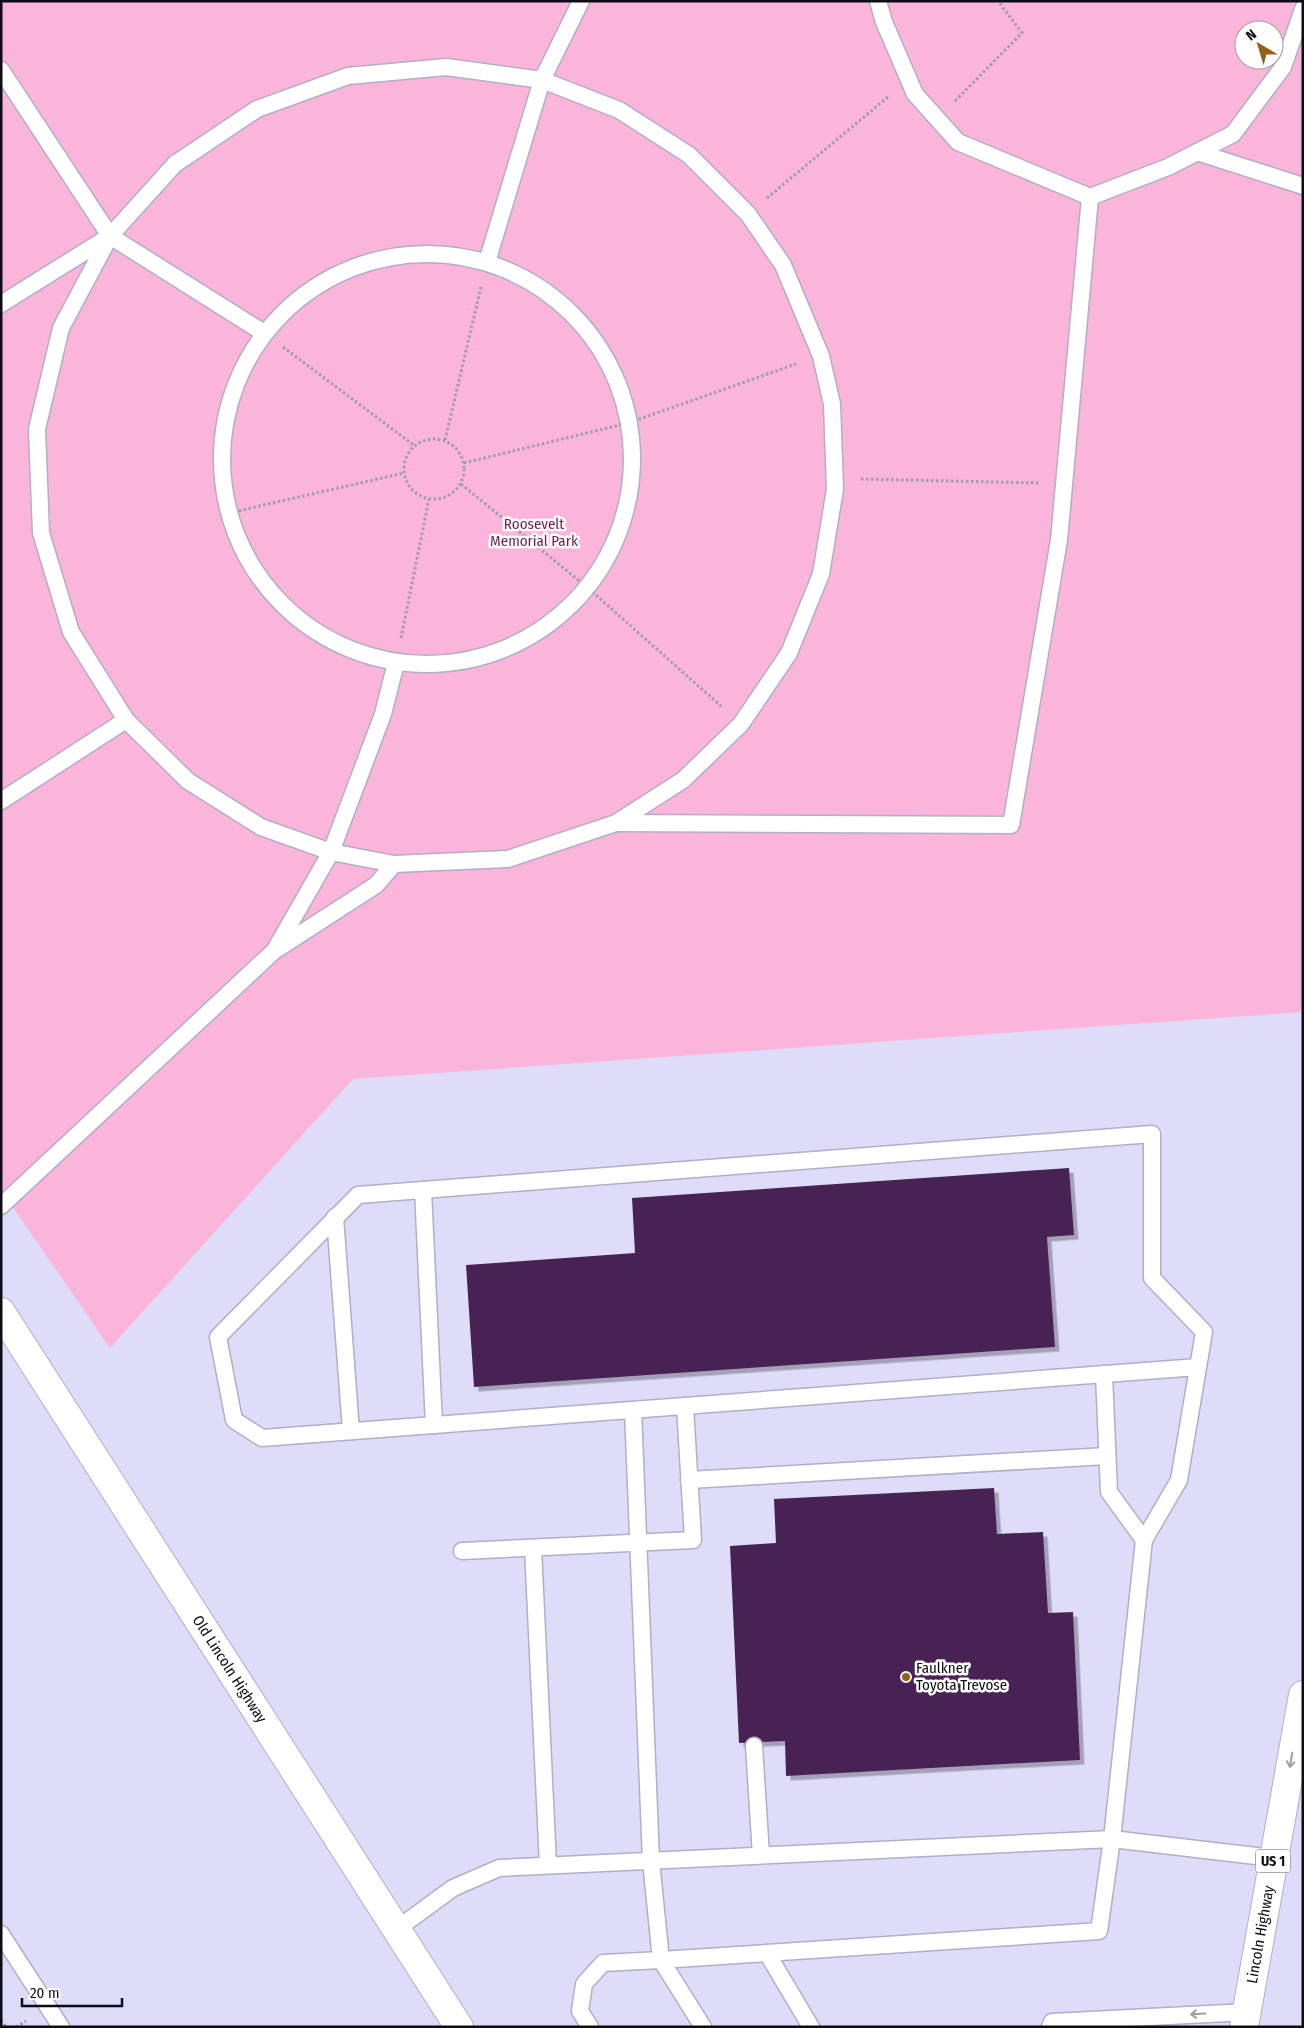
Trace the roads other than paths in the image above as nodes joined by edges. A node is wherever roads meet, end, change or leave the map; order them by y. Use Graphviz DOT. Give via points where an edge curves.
graph roads {
  1 [pos="878,1"];
  2 [pos="577,4"];
  3 [pos="1303,9"];
  4 [pos="1,70"];
  5 [pos="542,80"];
  6 [pos="1197,152"];
  7 [pos="1303,186"];
  8 [pos="1090,197"];
  9 [pos="110,236"];
  10 [pos="487,262"];
  11 [pos="1,304"];
  12 [pos="264,333"];
  13 [pos="396,663"];
  14 [pos="126,720"];
  15 [pos="1,801"];
  16 [pos="616,823"];
  17 [pos="330,852"];
  18 [pos="394,864"];
  19 [pos="274,951"];
  20 [pos="423,1190"];
  21 [pos="1,1206"];
  22 [pos="335,1217"];
  23 [pos="4,1322"];
  24 [pos="1198,1367"];
  25 [pos="1104,1374"];
  26 [pos="685,1406"];
  27 [pos="633,1410"];
  28 [pos="434,1425"];
  29 [pos="351,1431"];
  30 [pos="1107,1456"];
  31 [pos="689,1480"];
  32 [pos="1144,1540"];
  33 [pos="638,1544"];
  34 [pos="533,1548"];
  35 [pos="462,1551"];
  36 [pos="1303,1695"];
  37 [pos="754,1746"];
  38 [pos="1112,1839"];
  39 [pos="761,1855"];
  40 [pos="1274,1858"];
  41 [pos="651,1861"];
  42 [pos="548,1865"];
  43 [pos="396,1930"];
  44 [pos="1,1934"];
  45 [pos="767,1953"];
  46 [pos="661,1960"];
  47 [pos="1245,2019"];
  48 [pos="452,2021"];
  49 [pos="61,2027"];
  50 [pos="590,2027"];
  51 [pos="702,2027"];
  52 [pos="811,2027"];
  53 [pos="1050,2027"];
  1 -- 8 [label="lane" via="915,94 958,142"];
  2 -- 5 [label="lane"];
  3 -- 6 [label="lane" via="1283,67 1233,134"];
  4 -- 9 [label="lane"];
  5 -- 9 [label="lane" via="446,66 348,76 256,109 175,164"];
  5 -- 10 [label="lane"];
  5 -- 16 [label="lane" via="620,110 689,155 748,214 783,265 821,356 832,404 835,479 821,574 789,653 741,724 683,780"];
  6 -- 7 [label="lane"];
  6 -- 8 [label="lane" via="1168,167"];
  8 -- 16 [label="lane" via="1059,540 1011,825"];
  9 -- 11 [label="lane"];
  9 -- 12 [label="lane"];
  9 -- 14 [label="lane" via="61,328 38,429 41,533 71,632"];
  10 -- 12 [label="lane" via="439,253 390,256 344,270 302,295"];
  10 -- 13 [label="lane" via="532,282 572,313 604,352 624,398 633,447 630,497 614,545 588,588 552,623 509,649 460,663"];
  12 -- 13 [label="lane" via="232,390 220,444 229,513 243,555 277,602 323,639 377,660"];
  13 -- 17 [label="lane" via="383,714"];
  14 -- 15 [label="lane"];
  14 -- 17 [label="lane" via="188,780 261,826"];
  16 -- 18 [label="lane" via="508,859"];
  17 -- 18 [label="lane"];
  17 -- 19 [label="lane"];
  18 -- 19 [label="lane" via="376,885"];
  19 -- 21 [label="lane"];
  20 -- 22 [label="lane" via="358,1196"];
  20 -- 24 [label="lane" via="1152,1134 1152,1278 1204,1332"];
  20 -- 28 [label="lane"];
  22 -- 29 [label="lane"];
  22 -- 29 [label="lane" via="218,1337 234,1420 262,1438"];
  23 -- 43 [label="main road, Old Lincoln Highway"];
  24 -- 25 [label="lane"];
  24 -- 32 [label="lane" via="1179,1480"];
  25 -- 26 [label="lane"];
  25 -- 30 [label="lane"];
  26 -- 27 [label="lane"];
  26 -- 31 [label="lane"];
  27 -- 28 [label="lane"];
  27 -- 33 [label="lane"];
  28 -- 29 [label="lane"];
  30 -- 31 [label="lane"];
  30 -- 32 [label="lane" via="1109,1492"];
  31 -- 33 [label="lane" via="693,1540"];
  32 -- 38 [label="lane"];
  33 -- 34 [label="lane"];
  33 -- 41 [label="lane"];
  34 -- 35 [label="lane"];
  34 -- 42 [label="lane"];
  36 -- 40 [label="main road, Lincoln Highway / US 1, one-way"];
  37 -- 39 [label="lane"];
  38 -- 39 [label="lane"];
  38 -- 40 [label="lane"];
  38 -- 45 [label="lane" via="1099,1931"];
  39 -- 41 [label="lane"];
  40 -- 47 [label="main road, Lincoln Highway / US 1"];
  41 -- 42 [label="lane"];
  41 -- 46 [label="lane"];
  42 -- 43 [label="lane" via="499,1868 453,1888"];
  43 -- 48 [label="main road, Old Lincoln Highway"];
  44 -- 49 [label="lane"];
  45 -- 46 [label="lane"];
  45 -- 52 [label="lane"];
  46 -- 50 [label="lane" via="603,1963 584,1984 580,2011"];
  46 -- 51 [label="lane"];
  47 -- 53 [label="lane, one-way" via="1052,2022"];
}
